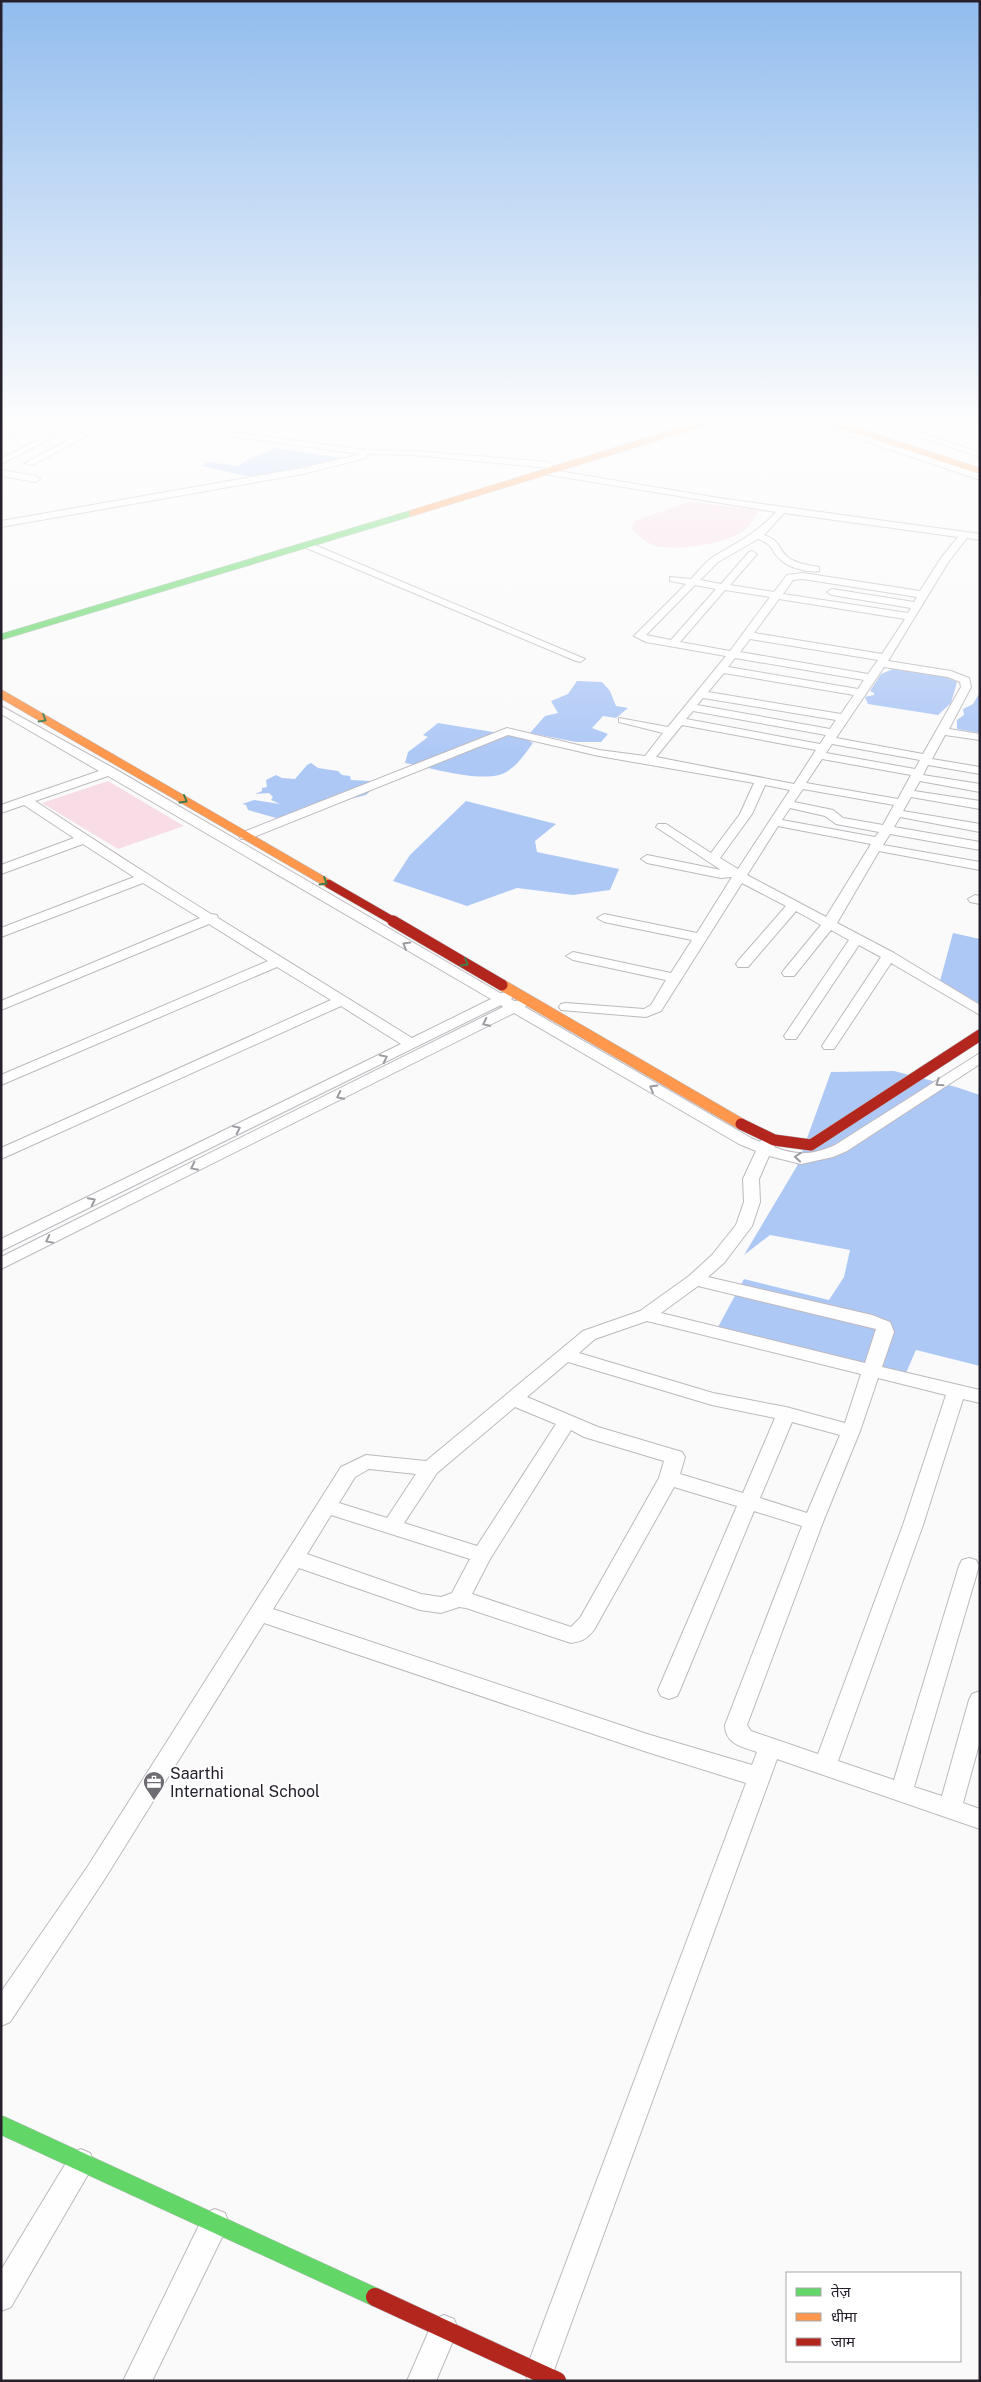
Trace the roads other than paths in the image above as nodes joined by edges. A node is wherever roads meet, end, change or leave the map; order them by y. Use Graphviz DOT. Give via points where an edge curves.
graph roads {
  1 [pos="340,530"];
  2 [pos="353,530"];
  3 [pos="764,530"];
  4 [pos="930,530"];
  5 [pos="757,535"];
  6 [pos="965,535"];
  7 [pos="980,537"];
  8 [pos="312,543"];
  9 [pos="732,550"];
  10 [pos="765,554"];
  11 [pos="673,579"];
  12 [pos="834,581"];
  13 [pos="691,582"];
  14 [pos="784,584"];
  15 [pos="722,586"];
  16 [pos="803,588"];
  17 [pos="822,590"];
  18 [pos="925,595"];
  19 [pos="776,596"];
  20 [pos="918,606"];
  21 [pos="911,617"];
  22 [pos="1,630"];
  23 [pos="746,636"];
  24 [pos="1,637"];
  25 [pos="673,644"];
  26 [pos="733,654"];
  27 [pos="580,659"];
  28 [pos="883,661"];
  29 [pos="721,669"];
  30 [pos="870,678"];
  31 [pos="860,693"];
  32 [pos="1,694"];
  33 [pos="700,694"];
  34 [pos="689,707"];
  35 [pos="1,709"];
  36 [pos="842,718"];
  37 [pos="624,720"];
  38 [pos="678,721"];
  39 [pos="670,731"];
  40 [pos="942,731"];
  41 [pos="980,737"];
  42 [pos="826,744"];
  43 [pos="649,760"];
  44 [pos="926,760"];
  45 [pos="111,771"];
  46 [pos="980,771"];
  47 [pos="917,775"];
  48 [pos="762,780"];
  49 [pos="799,786"];
  50 [pos="980,788"];
  51 [pos="26,800"];
  52 [pos="902,803"];
  53 [pos="788,804"];
  54 [pos="980,805"];
  55 [pos="1,809"];
  56 [pos="776,822"];
  57 [pos="662,827"];
  58 [pos="980,828"];
  59 [pos="886,829"];
  60 [pos="245,836"];
  61 [pos="86,838"];
  62 [pos="877,844"];
  63 [pos="980,846"];
  64 [pos="647,859"];
  65 [pos="713,859"];
  66 [pos="980,866"];
  67 [pos="1,870"];
  68 [pos="738,875"];
  69 [pos="144,878"];
  70 [pos="794,905"];
  71 [pos="212,918"];
  72 [pos="604,918"];
  73 [pos="829,924"];
  74 [pos="1,933"];
  75 [pos="701,938"];
  76 [pos="857,938"];
  77 [pos="573,956"];
  78 [pos="889,956"];
  79 [pos="278,961"];
  80 [pos="743,964"];
  81 [pos="789,973"];
  82 [pos="675,978"];
  83 [pos="506,995"];
  84 [pos="342,1001"];
  85 [pos="522,1004"];
  86 [pos="1,1006"];
  87 [pos="566,1007"];
  88 [pos="980,1011"];
  89 [pos="980,1035"];
  90 [pos="791,1036"];
  91 [pos="411,1044"];
  92 [pos="829,1046"];
  93 [pos="980,1057"];
  94 [pos="1,1081"];
  95 [pos="767,1144"];
  96 [pos="1,1154"];
  97 [pos="1,1246"];
  98 [pos="1,1264"];
  99 [pos="695,1280"];
  100 [pos="646,1315"];
  101 [pos="566,1355"];
  102 [pos="874,1370"];
  103 [pos="957,1391"];
  104 [pos="980,1398"];
  105 [pos="513,1400"];
  106 [pos="786,1414"];
  107 [pos="567,1421"];
  108 [pos="851,1431"];
  109 [pos="430,1468"];
  110 [pos="669,1478"];
  111 [pos="750,1502"];
  112 [pos="325,1506"];
  113 [pos="813,1522"];
  114 [pos="392,1526"];
  115 [pos="482,1555"];
  116 [pos="294,1558"];
  117 [pos="969,1566"];
  118 [pos="459,1599"];
  119 [pos="260,1613"];
  120 [pos="669,1690"];
  121 [pos="980,1700"];
  122 [pos="770,1747"];
  123 [pos="825,1767"];
  124 [pos="759,1777"];
  125 [pos="901,1793"];
  126 [pos="950,1809"];
  127 [pos="980,1819"];
  128 [pos="1,2014"];
  129 [pos="1,2125"];
  130 [pos="81,2162"];
  131 [pos="215,2223"];
  132 [pos="1,2297"];
  133 [pos="444,2329"];
  134 [pos="548,2376"];
  135 [pos="137,2381"];
  136 [pos="421,2381"];
  1 -- 22 [label="main road"];
  2 -- 8 [label="main road"];
  3 -- 5 [label="street"];
  4 -- 6 [label="street"];
  5 -- 9 [label="street"];
  5 -- 10 [label="street" via="773,541"];
  6 -- 7 [label="street"];
  6 -- 18 [label="street"];
  8 -- 24 [label="main road"];
  8 -- 27 [label="street" via="437,601 449,603"];
  9 -- 10 [label="street"];
  9 -- 13 [label="street" via="714,560"];
  10 -- 12 [label="street" via="788,563 837,574"];
  10 -- 15 [label="street"];
  11 -- 13 [label="street"];
  12 -- 14 [label="street" via="797,576 790,577"];
  12 -- 18 [label="street"];
  13 -- 15 [label="street"];
  13 -- 25 [label="street" via="640,636"];
  14 -- 16 [label="street"];
  14 -- 19 [label="street"];
  15 -- 19 [label="street"];
  15 -- 25 [label="street"];
  17 -- 20 [label="street"];
  18 -- 20 [label="street"];
  19 -- 21 [label="street"];
  19 -- 23 [label="street"];
  20 -- 21 [label="street"];
  21 -- 28 [label="street"];
  23 -- 26 [label="street"];
  23 -- 28 [label="street"];
  25 -- 26 [label="street"];
  26 -- 29 [label="street"];
  26 -- 30 [label="street"];
  28 -- 30 [label="street"];
  28 -- 40 [label="street" via="951,674 965,680 963,695"];
  29 -- 31 [label="street"];
  29 -- 33 [label="street"];
  30 -- 31 [label="street"];
  31 -- 36 [label="street"];
  32 -- 60 [label="main road, one-way"];
  33 -- 34 [label="street"];
  33 -- 36 [label="street"];
  34 -- 38 [label="street"];
  34 -- 42 [label="street"];
  35 -- 45 [label="street"];
  36 -- 42 [label="street"];
  37 -- 39 [label="street"];
  38 -- 39 [label="street"];
  38 -- 42 [label="street"];
  39 -- 43 [label="street"];
  40 -- 41 [label="street"];
  40 -- 44 [label="street"];
  42 -- 44 [label="street"];
  42 -- 47 [label="street"];
  42 -- 49 [label="street"];
  43 -- 48 [label="street"];
  43 -- 60 [label="street" via="599,753 507,731"];
  44 -- 46 [label="street"];
  44 -- 47 [label="street"];
  45 -- 51 [label="street"];
  83 -- 45 [label="street, one-way"];
  47 -- 50 [label="street"];
  47 -- 52 [label="street"];
  48 -- 49 [label="street"];
  48 -- 65 [label="street" via="746,814"];
  49 -- 52 [label="street"];
  49 -- 53 [label="street"];
  51 -- 55 [label="street"];
  51 -- 61 [label="street"];
  52 -- 54 [label="street"];
  52 -- 58 [label="street"];
  52 -- 59 [label="street"];
  53 -- 56 [label="street"];
  53 -- 59 [label="street" via="829,813 840,821"];
  56 -- 62 [label="street"];
  56 -- 68 [label="street"];
  57 -- 65 [label="street"];
  59 -- 62 [label="street"];
  59 -- 63 [label="street"];
  60 -- 83 [label="main road, one-way"];
  61 -- 67 [label="street"];
  61 -- 69 [label="street"];
  62 -- 66 [label="street"];
  62 -- 73 [label="street"];
  64 -- 68 [label="street"];
  65 -- 68 [label="street"];
  68 -- 70 [label="street"];
  68 -- 75 [label="street"];
  69 -- 71 [label="street"];
  69 -- 74 [label="street"];
  70 -- 73 [label="street"];
  70 -- 80 [label="street"];
  71 -- 79 [label="street"];
  71 -- 86 [label="street"];
  72 -- 75 [label="street"];
  73 -- 76 [label="street"];
  73 -- 81 [label="street"];
  75 -- 82 [label="street"];
  76 -- 78 [label="street"];
  76 -- 90 [label="street"];
  77 -- 82 [label="street"];
  78 -- 88 [label="street"];
  78 -- 92 [label="street"];
  79 -- 84 [label="street"];
  79 -- 94 [label="street"];
  82 -- 87 [label="street" via="656,1008 646,1013"];
  83 -- 85 [label="street"];
  83 -- 91 [label="street"];
  84 -- 91 [label="street"];
  84 -- 96 [label="street"];
  85 -- 95 [label="street" via="745,1141"];
  85 -- 98 [label="street, one-way"];
  89 -- 95 [label="main road" via="811,1145"];
  97 -- 91 [label="street, one-way"];
  93 -- 95 [label="street, one-way" via="841,1148 819,1158 787,1156"];
  95 -- 99 [label="street" via="751,1179 752,1202 744,1226 718,1259"];
  99 -- 100 [label="street"];
  99 -- 102 [label="street" via="884,1326"];
  100 -- 101 [label="street" via="589,1335"];
  100 -- 102 [label="street"];
  101 -- 105 [label="street"];
  101 -- 106 [label="street" via="712,1399"];
  102 -- 103 [label="street"];
  102 -- 108 [label="street"];
  103 -- 104 [label="street"];
  103 -- 123 [label="street" via="914,1525"];
  105 -- 107 [label="street"];
  105 -- 109 [label="street"];
  106 -- 108 [label="street"];
  106 -- 111 [label="street"];
  107 -- 110 [label="street" via="591,1432 675,1457"];
  107 -- 115 [label="street"];
  108 -- 113 [label="street"];
  109 -- 112 [label="street" via="366,1462 348,1472"];
  109 -- 114 [label="street"];
  110 -- 111 [label="street"];
  110 -- 118 [label="street" via="580,1633 563,1633"];
  111 -- 113 [label="street"];
  111 -- 120 [label="street" via="700,1610"];
  112 -- 114 [label="street"];
  112 -- 116 [label="street"];
  113 -- 122 [label="street" via="736,1725 736,1732 743,1738"];
  114 -- 115 [label="street"];
  115 -- 118 [label="street"];
  116 -- 118 [label="street" via="420,1602 441,1605"];
  116 -- 119 [label="street"];
  117 -- 125 [label="street"];
  119 -- 124 [label="street" via="638,1740"];
  119 -- 128 [label="street" via="96,1873"];
  121 -- 126 [label="street"];
  122 -- 123 [label="street"];
  122 -- 124 [label="street"];
  123 -- 125 [label="street"];
  124 -- 134 [label="street"];
  125 -- 126 [label="street"];
  126 -- 127 [label="street"];
  129 -- 130 [label="main road"];
  130 -- 131 [label="main road"];
  130 -- 132 [label="street"];
  131 -- 133 [label="main road"];
  131 -- 135 [label="street"];
  133 -- 134 [label="main road"];
  133 -- 136 [label="street"];
}
